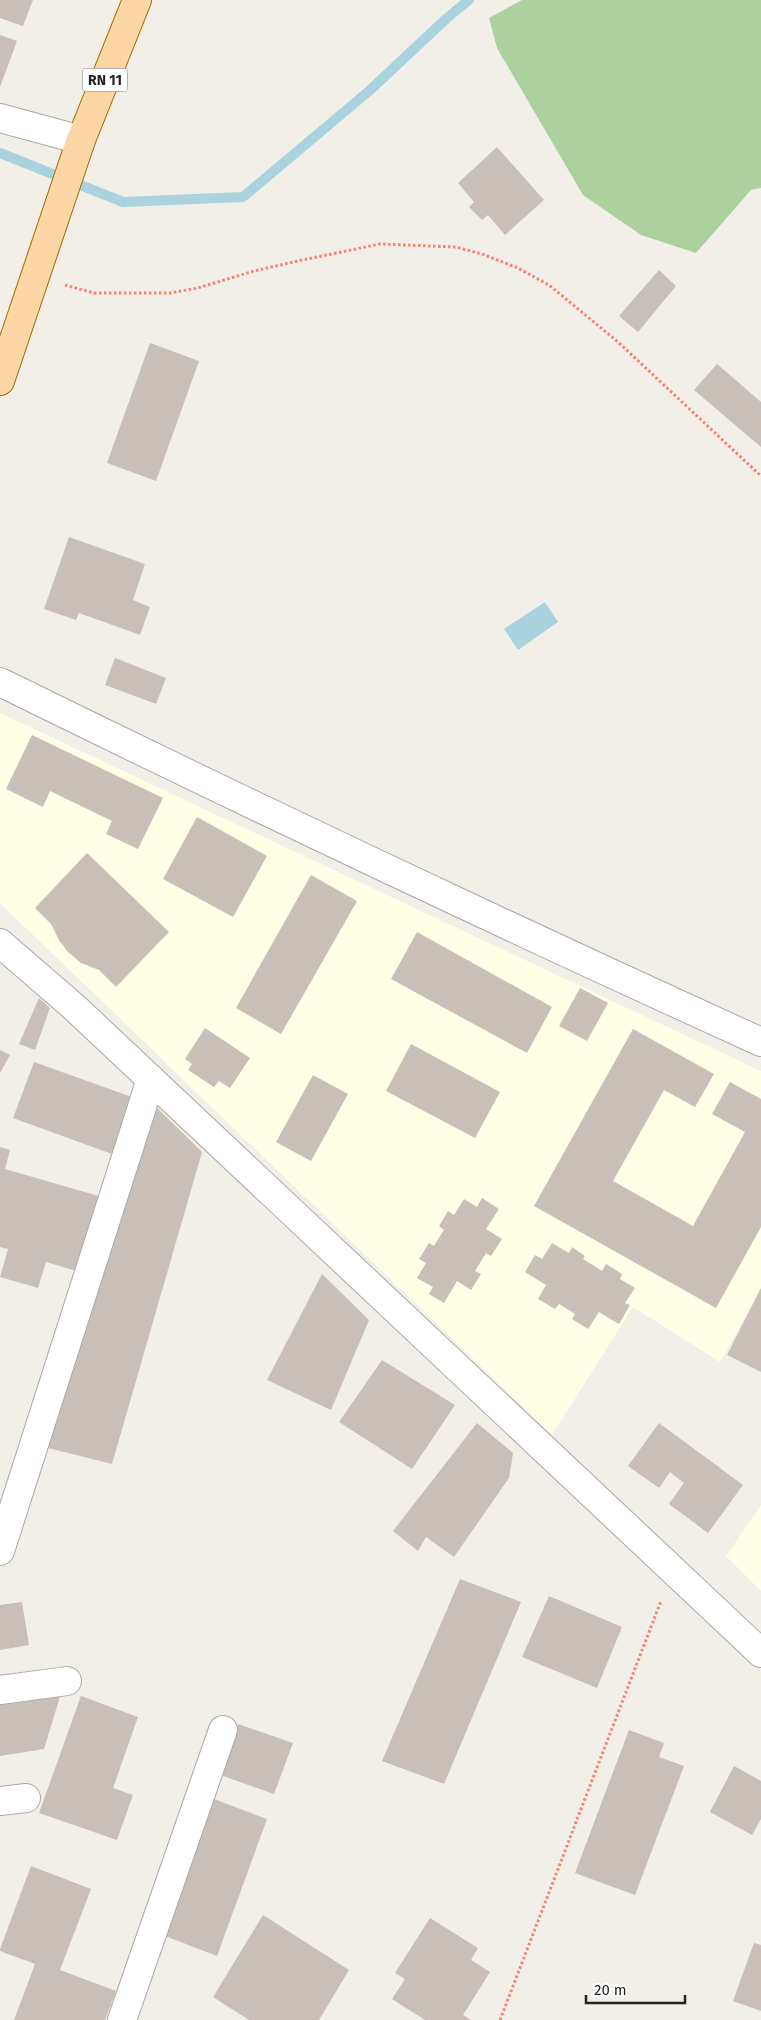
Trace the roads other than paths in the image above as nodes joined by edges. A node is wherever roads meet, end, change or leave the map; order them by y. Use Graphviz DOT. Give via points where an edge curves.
graph roads {
  1 [pos="137,0"];
  2 [pos="0,118"];
  3 [pos="78,151"];
  4 [pos="0,380"];
  5 [pos="0,682"];
  6 [pos="0,943"];
  7 [pos="761,1042"];
  8 [pos="151,1080"];
  9 [pos="0,1551"];
  10 [pos="761,1653"];
  11 [pos="67,1681"];
  12 [pos="0,1690"];
  13 [pos="223,1730"];
  14 [pos="122,2020"];
  1 -- 3 [label="main road, RN 11"];
  2 -- 3 [label="street"];
  3 -- 4 [label="main road, RN 11"];
  5 -- 7 [label="street" via="217,789"];
  6 -- 8 [label="street"];
  8 -- 9 [label="street"];
  8 -- 10 [label="street"];
  11 -- 12 [label="street"];
  13 -- 14 [label="street"];
}
